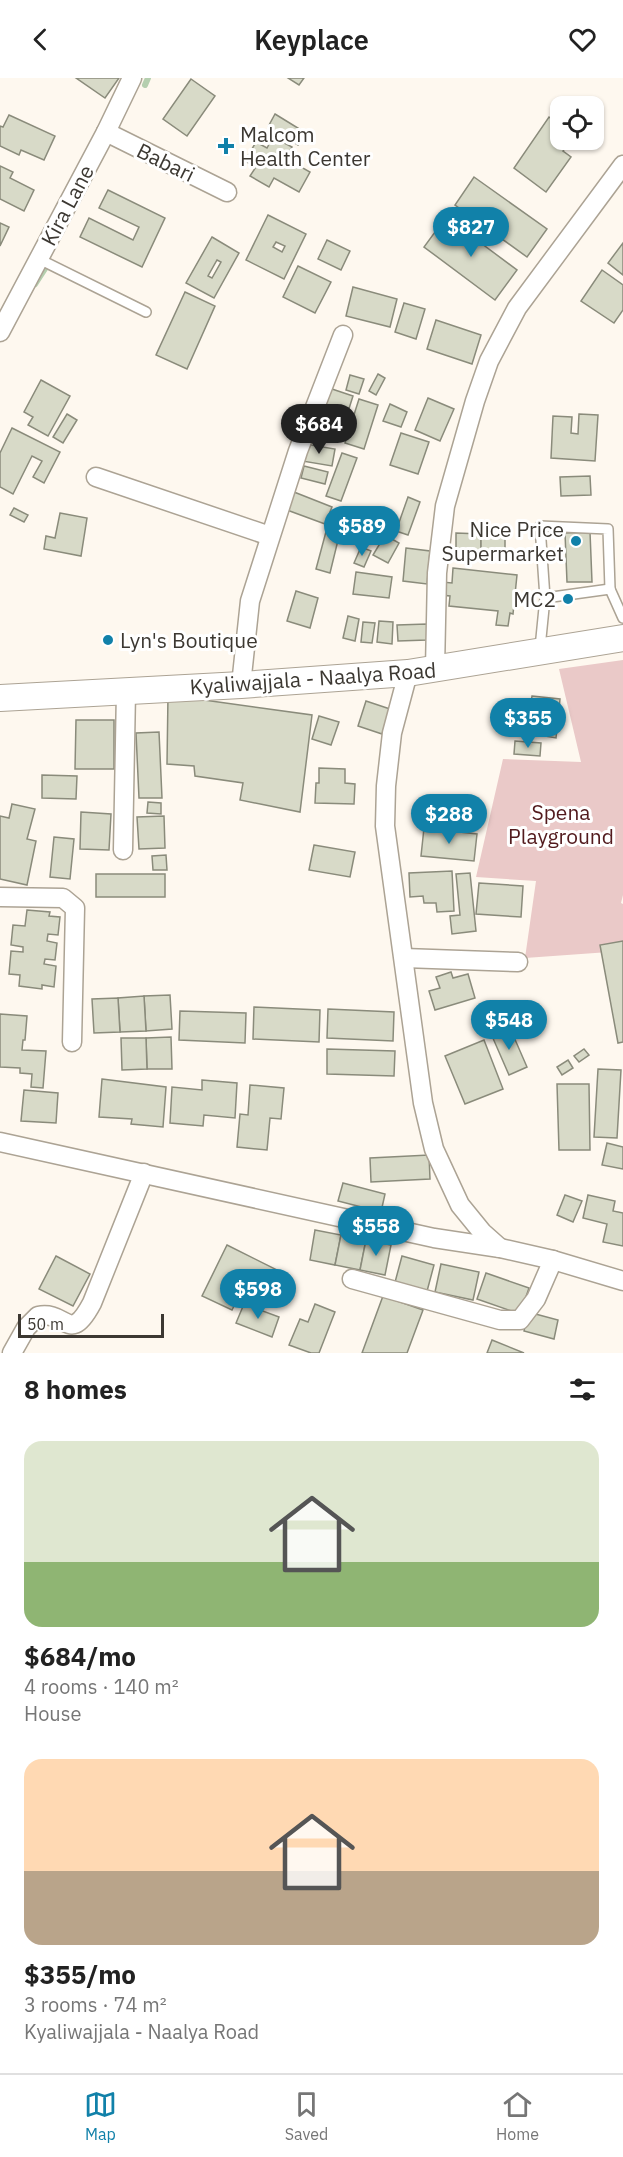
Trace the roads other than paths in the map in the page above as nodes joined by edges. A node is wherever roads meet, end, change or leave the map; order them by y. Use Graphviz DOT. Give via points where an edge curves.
graph roads {
  1 [pos="132,78"];
  2 [pos="106,132"];
  3 [pos="623,165"];
  4 [pos="227,192"];
  5 [pos="39,259"];
  6 [pos="146,312"];
  7 [pos="0,332"];
  8 [pos="343,335"];
  9 [pos="96,477"];
  10 [pos="270,536"];
  11 [pos="610,589"];
  12 [pos="545,598"];
  13 [pos="623,618"];
  14 [pos="623,638"];
  15 [pos="539,652"];
  16 [pos="435,669"];
  17 [pos="408,673"];
  18 [pos="241,685"];
  19 [pos="126,691"];
  20 [pos="0,698"];
  21 [pos="123,850"];
  22 [pos="0,897"];
  23 [pos="404,958"];
  24 [pos="518,962"];
  25 [pos="72,1042"];
  26 [pos="0,1142"];
  27 [pos="144,1173"];
  28 [pos="500,1248"];
  29 [pos="553,1260"];
  30 [pos="352,1279"];
  31 [pos="623,1281"];
  32 [pos="12,1353"];
  1 -- 2 [label="street, Kira Lane"];
  2 -- 4 [label="street, Babari"];
  2 -- 5 [label="street, Kira Lane"];
  3 -- 16 [label="street" via="517,309 489,361 445,506 437,573"];
  5 -- 6 [label="lane"];
  5 -- 7 [label="street, Kira Lane"];
  8 -- 10 [label="street"];
  9 -- 10 [label="street"];
  10 -- 18 [label="street" via="250,601"];
  11 -- 12 [label="lane"];
  11 -- 12 [label="lane" via="608,529 540,526"];
  11 -- 13 [label="lane"];
  12 -- 15 [label="lane"];
  14 -- 15 [label="main road, Kyaliwajjala - Naalya Road"];
  15 -- 16 [label="main road, Kyaliwajjala - Naalya Road"];
  16 -- 17 [label="main road, Kyaliwajjala - Naalya Road"];
  17 -- 18 [label="main road, Kyaliwajjala - Naalya Road"];
  17 -- 23 [label="street" via="392,733 385,826"];
  18 -- 19 [label="main road, Kyaliwajjala - Naalya Road"];
  19 -- 20 [label="main road, Kyaliwajjala - Naalya Road"];
  19 -- 21 [label="street"];
  22 -- 25 [label="street" via="63,898 75,908"];
  23 -- 24 [label="street"];
  23 -- 28 [label="street" via="423,1103 434,1149 460,1205"];
  26 -- 27 [label="street"];
  27 -- 28 [label="street" via="434,1238"];
  27 -- 32 [label="street" via="85,1317 72,1325 38,1316"];
  28 -- 29 [label="street"];
  29 -- 30 [label="street" via="536,1299 520,1320 500,1320"];
  29 -- 31 [label="street"];
}
